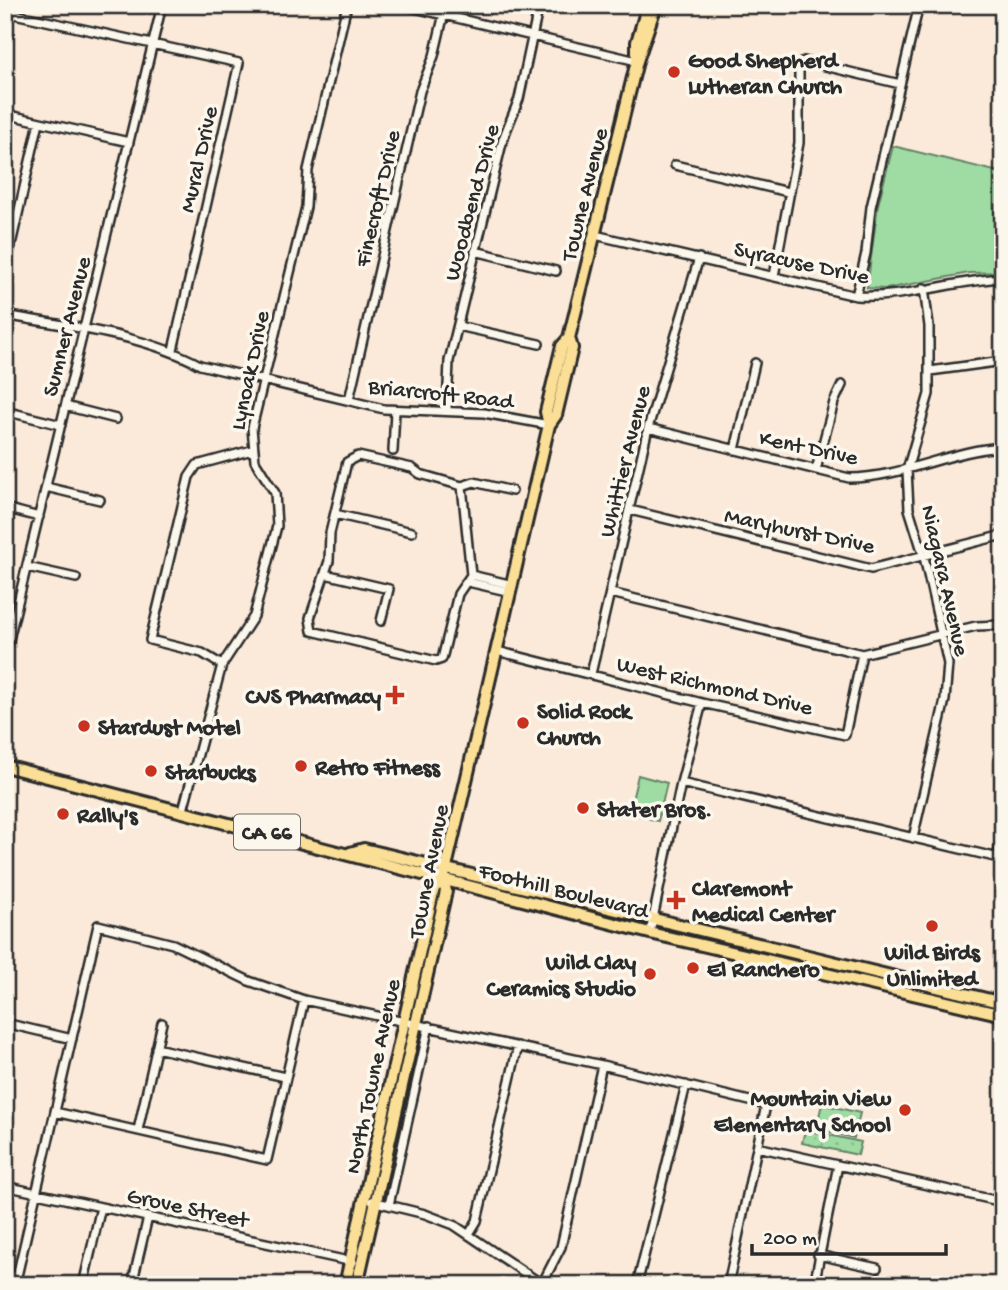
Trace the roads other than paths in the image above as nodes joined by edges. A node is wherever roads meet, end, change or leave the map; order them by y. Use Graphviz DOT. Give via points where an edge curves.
graph roads {
  1 [pos="162,5"];
  2 [pos="347,5"];
  3 [pos="402,5"];
  4 [pos="446,5"];
  5 [pos="539,5"];
  6 [pos="919,5"];
  7 [pos="651,7"];
  8 [pos="5,12"];
  9 [pos="443,16"];
  10 [pos="533,37"];
  11 [pos="152,47"];
  12 [pos="638,61"];
  13 [pos="900,84"];
  14 [pos="5,114"];
  15 [pos="39,122"];
  16 [pos="130,142"];
  17 [pos="675,165"];
  18 [pos="788,192"];
  19 [pos="595,234"];
  20 [pos="475,251"];
  21 [pos="699,258"];
  22 [pos="5,271"];
  23 [pos="556,271"];
  24 [pos="774,276"];
  25 [pos="1003,278"];
  26 [pos="924,288"];
  27 [pos="856,296"];
  28 [pos="5,315"];
  29 [pos="458,326"];
  30 [pos="84,329"];
  31 [pos="539,344"];
  32 [pos="173,350"];
  33 [pos="1003,361"];
  34 [pos="755,363"];
  35 [pos="930,371"];
  36 [pos="263,380"];
  37 [pos="842,385"];
  38 [pos="349,400"];
  39 [pos="65,406"];
  40 [pos="447,410"];
  41 [pos="395,411"];
  42 [pos="9,412"];
  43 [pos="117,419"];
  44 [pos="61,425"];
  45 [pos="549,425"];
  46 [pos="649,428"];
  47 [pos="1003,447"];
  48 [pos="252,450"];
  49 [pos="735,450"];
  50 [pos="393,451"];
  51 [pos="816,470"];
  52 [pos="907,470"];
  53 [pos="46,486"];
  54 [pos="462,486"];
  55 [pos="512,491"];
  56 [pos="100,500"];
  57 [pos="5,508"];
  58 [pos="630,510"];
  59 [pos="335,513"];
  60 [pos="39,517"];
  61 [pos="412,532"];
  62 [pos="1003,535"];
  63 [pos="925,557"];
  64 [pos="27,567"];
  65 [pos="325,574"];
  66 [pos="76,578"];
  67 [pos="469,579"];
  68 [pos="512,588"];
  69 [pos="611,593"];
  70 [pos="5,606"];
  71 [pos="17,608"];
  72 [pos="381,621"];
  73 [pos="1003,625"];
  74 [pos="943,635"];
  75 [pos="497,651"];
  76 [pos="862,654"];
  77 [pos="5,656"];
  78 [pos="222,665"];
  79 [pos="591,674"];
  80 [pos="702,703"];
  81 [pos="5,766"];
  82 [pos="681,783"];
  83 [pos="183,810"];
  84 [pos="1003,834"];
  85 [pos="913,838"];
  86 [pos="1000,859"];
  87 [pos="444,874"];
  88 [pos="653,920"];
  89 [pos="650,933"];
  90 [pos="304,1000"];
  91 [pos="1003,1003"];
  92 [pos="1003,1015"];
  93 [pos="5,1023"];
  94 [pos="162,1023"];
  95 [pos="410,1023"];
  96 [pos="429,1026"];
  97 [pos="72,1039"];
  98 [pos="518,1046"];
  99 [pos="156,1048"];
  100 [pos="602,1065"];
  101 [pos="285,1077"];
  102 [pos="686,1085"];
  103 [pos="55,1112"];
  104 [pos="138,1130"];
  105 [pos="757,1147"];
  106 [pos="838,1164"];
  107 [pos="5,1186"];
  108 [pos="37,1193"];
  109 [pos="370,1201"];
  110 [pos="1003,1202"];
  111 [pos="389,1205"];
  112 [pos="101,1207"];
  113 [pos="148,1217"];
  114 [pos="469,1234"];
  115 [pos="818,1255"];
  116 [pos="356,1263"];
  117 [pos="877,1268"];
  118 [pos="5,1274"];
  119 [pos="16,1281"];
  120 [pos="543,1284"];
  121 [pos="83,1285"];
  122 [pos="132,1285"];
  123 [pos="345,1285"];
  124 [pos="357,1285"];
  125 [pos="637,1285"];
  126 [pos="728,1285"];
  127 [pos="814,1285"];
  1 -- 11 [label="street, Sumner Avenue"];
  2 -- 36 [label="street, Lynoak Drive" via="308,170 306,207"];
  3 -- 9 [label="street"];
  4 -- 9 [label="street, Finecroft Drive"];
  5 -- 10 [label="street, Woodbend Drive"];
  6 -- 13 [label="street"];
  7 -- 12 [label="main road, Towne Avenue"];
  8 -- 11 [label="street"];
  9 -- 10 [label="street"];
  9 -- 38 [label="street, Finecroft Drive" via="420,91"];
  10 -- 12 [label="street"];
  10 -- 20 [label="street, Woodbend Drive"];
  11 -- 16 [label="street, Sumner Avenue"];
  11 -- 32 [label="street, Mural Drive" via="239,64"];
  12 -- 19 [label="main road, Towne Avenue"];
  13 -- 18 [label="street" via="804,61 797,74 799,143"];
  13 -- 27 [label="street"];
  14 -- 15 [label="street"];
  15 -- 16 [label="street"];
  15 -- 22 [label="street"];
  16 -- 30 [label="street, Sumner Avenue"];
  17 -- 18 [label="street"];
  18 -- 24 [label="street"];
  19 -- 21 [label="street, Syracuse Drive"];
  19 -- 45 [label="main road, Towne Avenue" via="569,338 572,348 556,415"];
  20 -- 23 [label="street"];
  20 -- 29 [label="street, Woodbend Drive"];
  21 -- 24 [label="street, Syracuse Drive"];
  21 -- 46 [label="street, Whittier Avenue"];
  24 -- 27 [label="street, Syracuse Drive"];
  25 -- 26 [label="street, Syracuse Drive"];
  26 -- 27 [label="street, Syracuse Drive"];
  26 -- 35 [label="street, Niagara Avenue"];
  28 -- 30 [label="street, Briarcroft Road"];
  29 -- 31 [label="street"];
  29 -- 40 [label="street, Woodbend Drive" via="449,361"];
  30 -- 32 [label="street, Briarcroft Road"];
  30 -- 39 [label="street, Sumner Avenue"];
  32 -- 36 [label="street, Briarcroft Road" via="200,365"];
  33 -- 35 [label="street"];
  34 -- 49 [label="street"];
  35 -- 52 [label="street, Niagara Avenue" via="929,394"];
  36 -- 38 [label="street, Briarcroft Road"];
  36 -- 48 [label="street, Lynoak Drive" via="251,428"];
  37 -- 51 [label="street"];
  38 -- 41 [label="street, Briarcroft Road"];
  39 -- 43 [label="street"];
  39 -- 44 [label="street, Sumner Avenue"];
  40 -- 41 [label="street, Briarcroft Road"];
  40 -- 45 [label="street, Briarcroft Road"];
  41 -- 50 [label="street"];
  42 -- 44 [label="street"];
  44 -- 53 [label="street, Sumner Avenue"];
  45 -- 68 [label="main road, Towne Avenue"];
  46 -- 49 [label="street, Kent Drive"];
  46 -- 58 [label="street, Whittier Avenue"];
  47 -- 52 [label="street, Kent Drive" via="979,448"];
  48 -- 78 [label="street, Lynoak Drive" via="275,493 278,515 254,616"];
  48 -- 78 [label="street" via="197,465 189,477 150,640 202,653"];
  49 -- 51 [label="street, Kent Drive"];
  51 -- 52 [label="street, Kent Drive" via="870,478"];
  52 -- 63 [label="street, Niagara Avenue" via="909,509"];
  53 -- 56 [label="street"];
  53 -- 60 [label="street, Sumner Avenue"];
  54 -- 55 [label="street" via="474,482"];
  54 -- 59 [label="street" via="358,456 347,462"];
  54 -- 67 [label="street"];
  57 -- 60 [label="street"];
  58 -- 63 [label="street, Maryhurst Drive" via="871,569"];
  58 -- 69 [label="street, Whittier Avenue"];
  59 -- 61 [label="street"];
  59 -- 65 [label="street"];
  60 -- 64 [label="street, Sumner Avenue"];
  62 -- 63 [label="street, Maryhurst Drive"];
  63 -- 74 [label="street, Niagara Avenue"];
  64 -- 66 [label="street"];
  64 -- 71 [label="street, Sumner Avenue"];
  65 -- 67 [label="street" via="310,618 312,631 436,661 442,659 458,594"];
  65 -- 72 [label="street" via="388,589"];
  67 -- 68 [label="street"];
  68 -- 75 [label="main road, Towne Avenue"];
  69 -- 76 [label="street"];
  69 -- 79 [label="street, Whittier Avenue"];
  70 -- 71 [label="street"];
  71 -- 77 [label="street, Sumner Avenue"];
  73 -- 74 [label="street"];
  74 -- 76 [label="street"];
  74 -- 85 [label="street, Niagara Avenue" via="948,684"];
  75 -- 79 [label="street, West Richmond Drive"];
  75 -- 87 [label="main road, Towne Avenue"];
  76 -- 80 [label="street, West Richmond Drive" via="845,735"];
  78 -- 83 [label="street, Lynoak Drive"];
  79 -- 80 [label="street, West Richmond Drive"];
  80 -- 82 [label="street"];
  81 -- 83 [label="main road, CA 66"];
  82 -- 85 [label="street"];
  82 -- 88 [label="street"];
  83 -- 87 [label="main road, CA 66" via="350,853 364,849"];
  84 -- 86 [label="street"];
  85 -- 86 [label="street"];
  87 -- 88 [label="main road, Foothill Boulevard"];
  87 -- 89 [label="main road, Foothill Boulevard"];
  87 -- 95 [label="main road, Towne Avenue" via="446,891"];
  88 -- 89 [label="street"];
  88 -- 91 [label="main road, Foothill Boulevard"];
  89 -- 92 [label="main road, Foothill Boulevard"];
  90 -- 95 [label="street"];
  90 -- 97 [label="street" via="263,987 173,943 98,925"];
  90 -- 101 [label="street"];
  93 -- 97 [label="street"];
  94 -- 99 [label="street"];
  95 -- 96 [label="street"];
  95 -- 109 [label="main road, Towne Avenue"];
  96 -- 98 [label="street"];
  96 -- 111 [label="street"];
  97 -- 103 [label="street"];
  98 -- 100 [label="street"];
  98 -- 114 [label="street" via="477,1221"];
  99 -- 101 [label="street"];
  99 -- 104 [label="street"];
  100 -- 102 [label="street"];
  100 -- 120 [label="street" via="561,1247"];
  101 -- 104 [label="street" via="267,1160"];
  102 -- 105 [label="street" via="766,1105"];
  102 -- 125 [label="street"];
  103 -- 104 [label="street"];
  103 -- 108 [label="street"];
  105 -- 106 [label="street"];
  105 -- 126 [label="street"];
  106 -- 110 [label="street"];
  106 -- 115 [label="street"];
  107 -- 108 [label="street, Grove Street"];
  108 -- 112 [label="street, Grove Street"];
  108 -- 119 [label="street"];
  109 -- 111 [label="street"];
  109 -- 116 [label="main road, Towne Avenue"];
  111 -- 114 [label="street" via="442,1220"];
  112 -- 113 [label="street, Grove Street"];
  112 -- 121 [label="street"];
  113 -- 116 [label="street, Grove Street"];
  113 -- 122 [label="street"];
  114 -- 120 [label="street"];
  115 -- 117 [label="street"];
  115 -- 127 [label="street"];
  116 -- 123 [label="main road"];
  116 -- 124 [label="main road, Towne Avenue"];
  118 -- 119 [label="street"];
}
